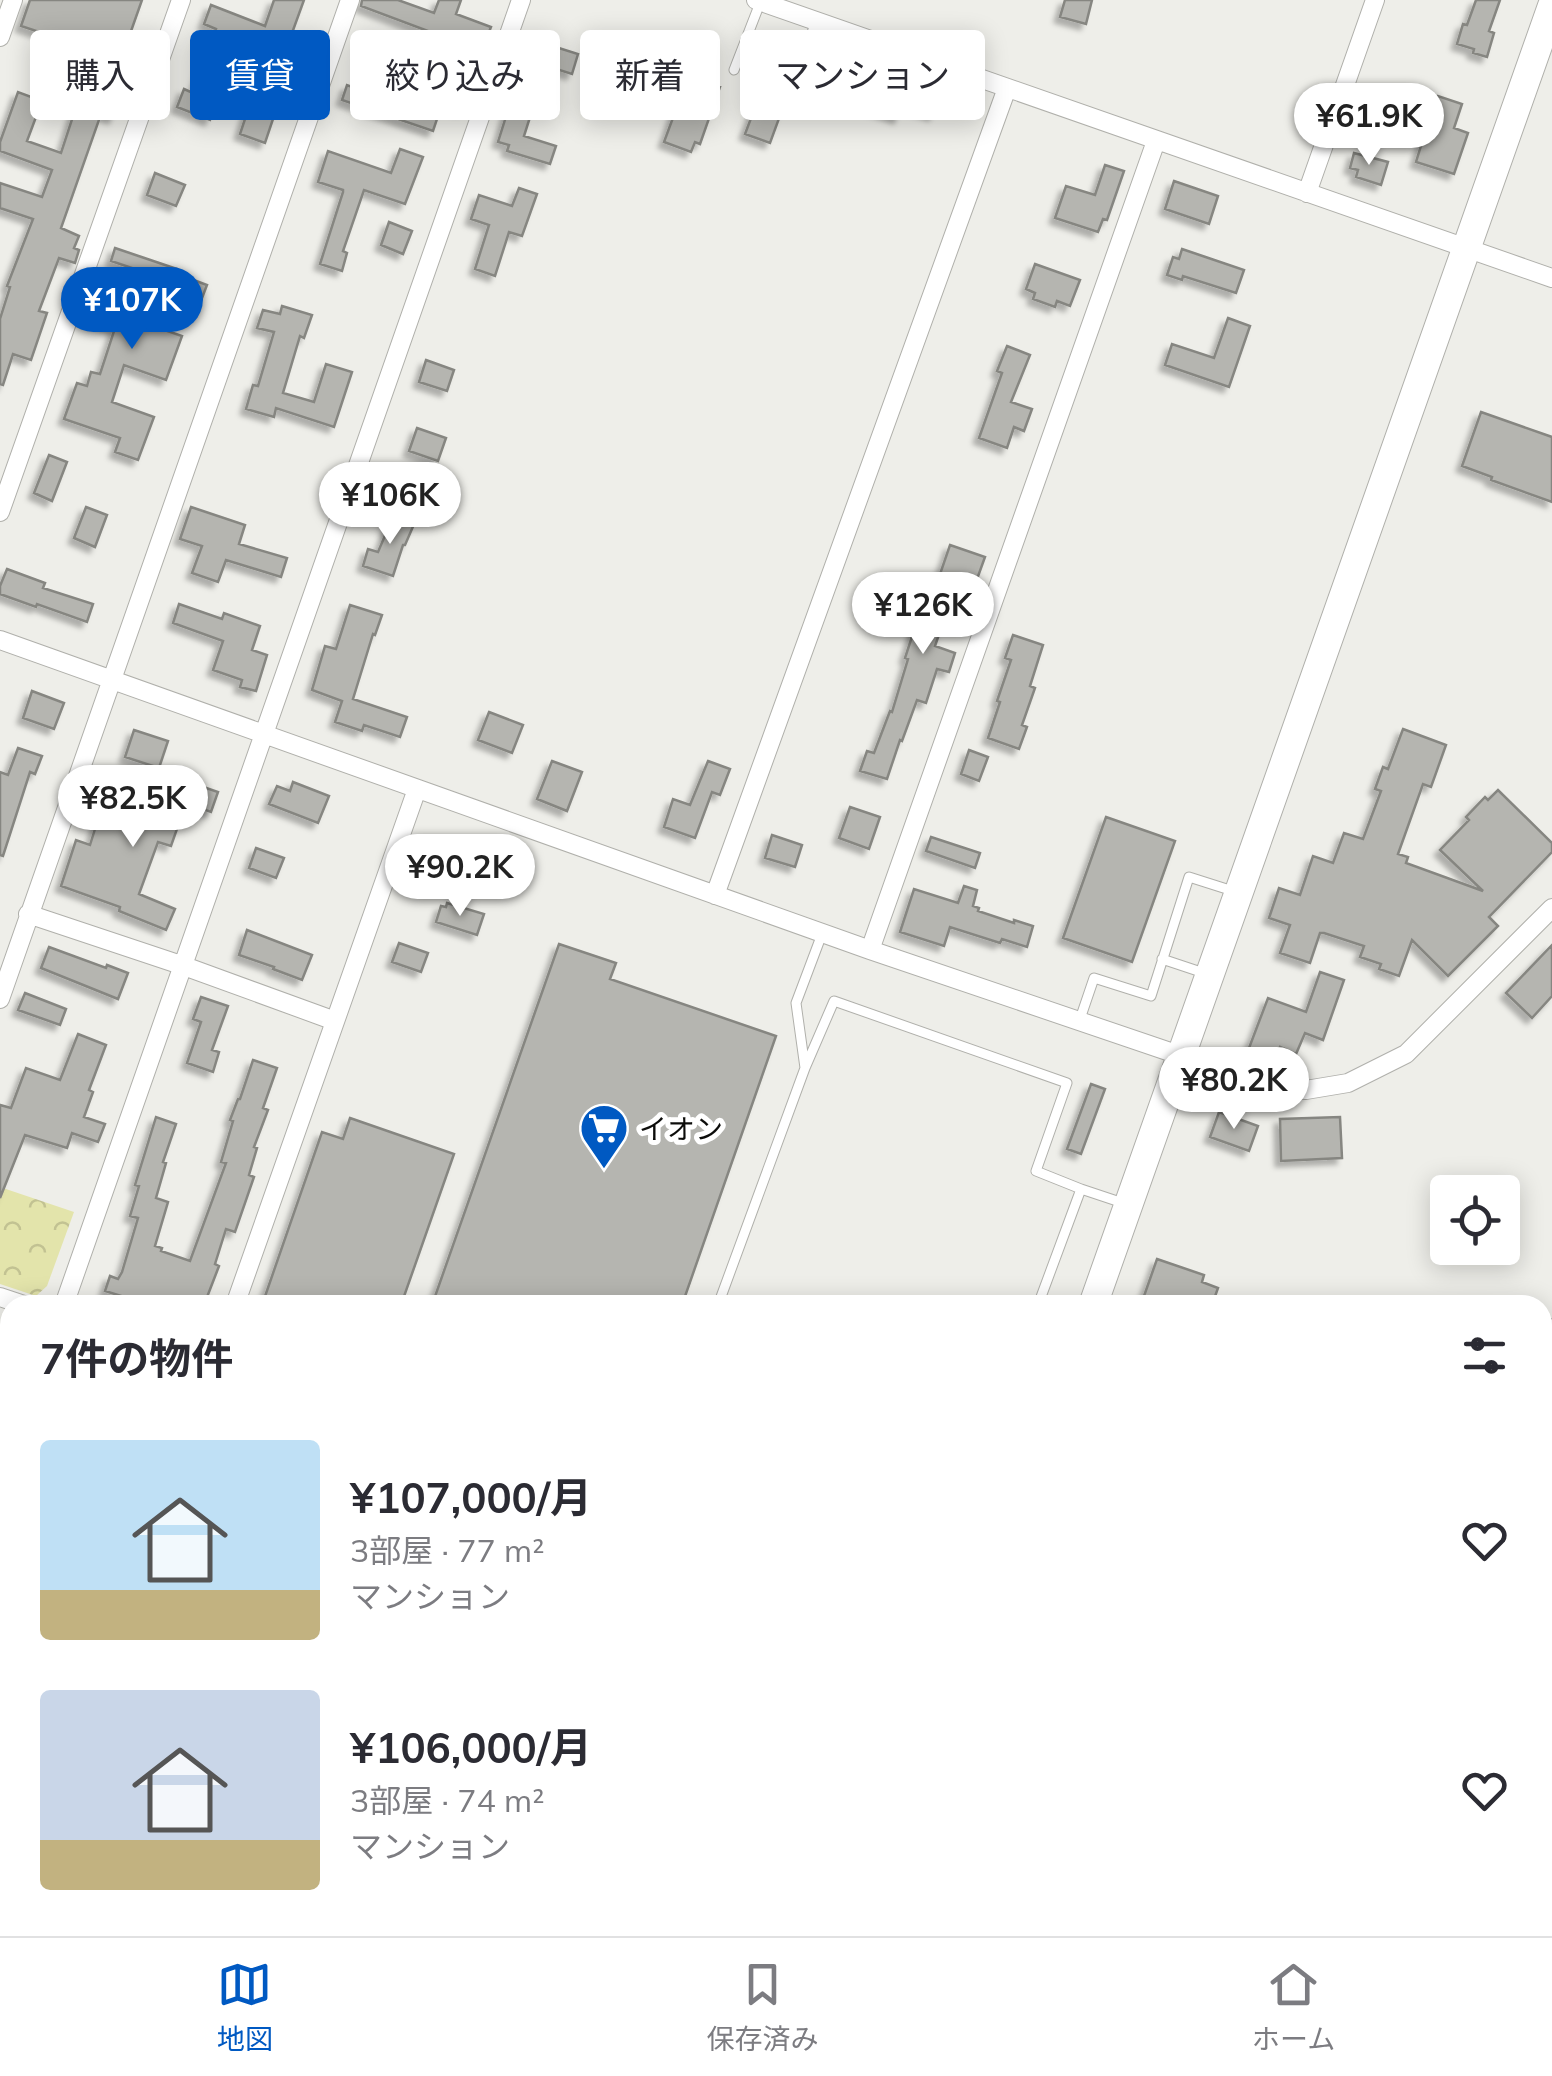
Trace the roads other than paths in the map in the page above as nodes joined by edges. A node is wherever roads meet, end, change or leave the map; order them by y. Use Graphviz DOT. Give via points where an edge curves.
graph roads {
  1 [pos="13,0"];
  2 [pos="181,0"];
  3 [pos="350,0"];
  4 [pos="1375,0"];
  5 [pos="758,1"];
  6 [pos="516,2"];
  7 [pos="1552,6"];
  8 [pos="816,21"];
  9 [pos="813,30"];
  10 [pos="0,37"];
  11 [pos="734,70"];
  12 [pos="1007,88"];
  13 [pos="1156,141"];
  14 [pos="1307,194"];
  15 [pos="1466,248"];
  16 [pos="1552,278"];
  17 [pos="0,512"];
  18 [pos="0,640"];
  19 [pos="112,681"];
  20 [pos="265,736"];
  21 [pos="416,789"];
  22 [pos="1239,893"];
  23 [pos="715,895"];
  24 [pos="1552,908"];
  25 [pos="28,914"];
  26 [pos="822,933"];
  27 [pos="870,950"];
  28 [pos="1162,959"];
  29 [pos="184,966"];
  30 [pos="1210,975"];
  31 [pos="0,999"];
  32 [pos="335,1021"];
  33 [pos="1080,1022"];
  34 [pos="1182,1056"];
  35 [pos="806,1068"];
  36 [pos="1081,1189"];
  37 [pos="1129,1205"];
  38 [pos="68,1295"];
  39 [pos="238,1295"];
  40 [pos="722,1295"];
  41 [pos="1042,1295"];
  42 [pos="1098,1295"];
  1 -- 10 [label="street"];
  2 -- 17 [label="street"];
  3 -- 19 [label="street"];
  4 -- 14 [label="street"];
  5 -- 8 [label="street"];
  5 -- 11 [label="lane"];
  6 -- 20 [label="street"];
  7 -- 15 [label="street"];
  8 -- 9 [label="lane"];
  8 -- 12 [label="street"];
  12 -- 13 [label="street"];
  12 -- 23 [label="street"];
  13 -- 14 [label="street"];
  13 -- 27 [label="street"];
  14 -- 15 [label="street"];
  15 -- 16 [label="street"];
  15 -- 22 [label="street"];
  18 -- 19 [label="street"];
  19 -- 20 [label="street"];
  19 -- 25 [label="street"];
  20 -- 21 [label="street"];
  20 -- 29 [label="street"];
  21 -- 23 [label="street"];
  21 -- 32 [label="street"];
  22 -- 28 [label="lane" via="1189,877"];
  22 -- 30 [label="street"];
  23 -- 26 [label="street"];
  24 -- 34 [label="street" via="1406,1054 1348,1083 1271,1087"];
  25 -- 29 [label="street"];
  25 -- 31 [label="street"];
  26 -- 27 [label="street"];
  26 -- 35 [label="lane" via="796,1003"];
  27 -- 33 [label="street"];
  28 -- 30 [label="lane"];
  28 -- 33 [label="lane" via="1151,996 1094,978"];
  29 -- 32 [label="street"];
  29 -- 38 [label="street"];
  30 -- 34 [label="street"];
  32 -- 39 [label="street"];
  33 -- 34 [label="street"];
  34 -- 37 [label="street"];
  35 -- 36 [label="lane" via="834,1001 1067,1083 1036,1171"];
  35 -- 40 [label="lane"];
  36 -- 37 [label="lane"];
  36 -- 41 [label="lane"];
  37 -- 42 [label="street"];
}
